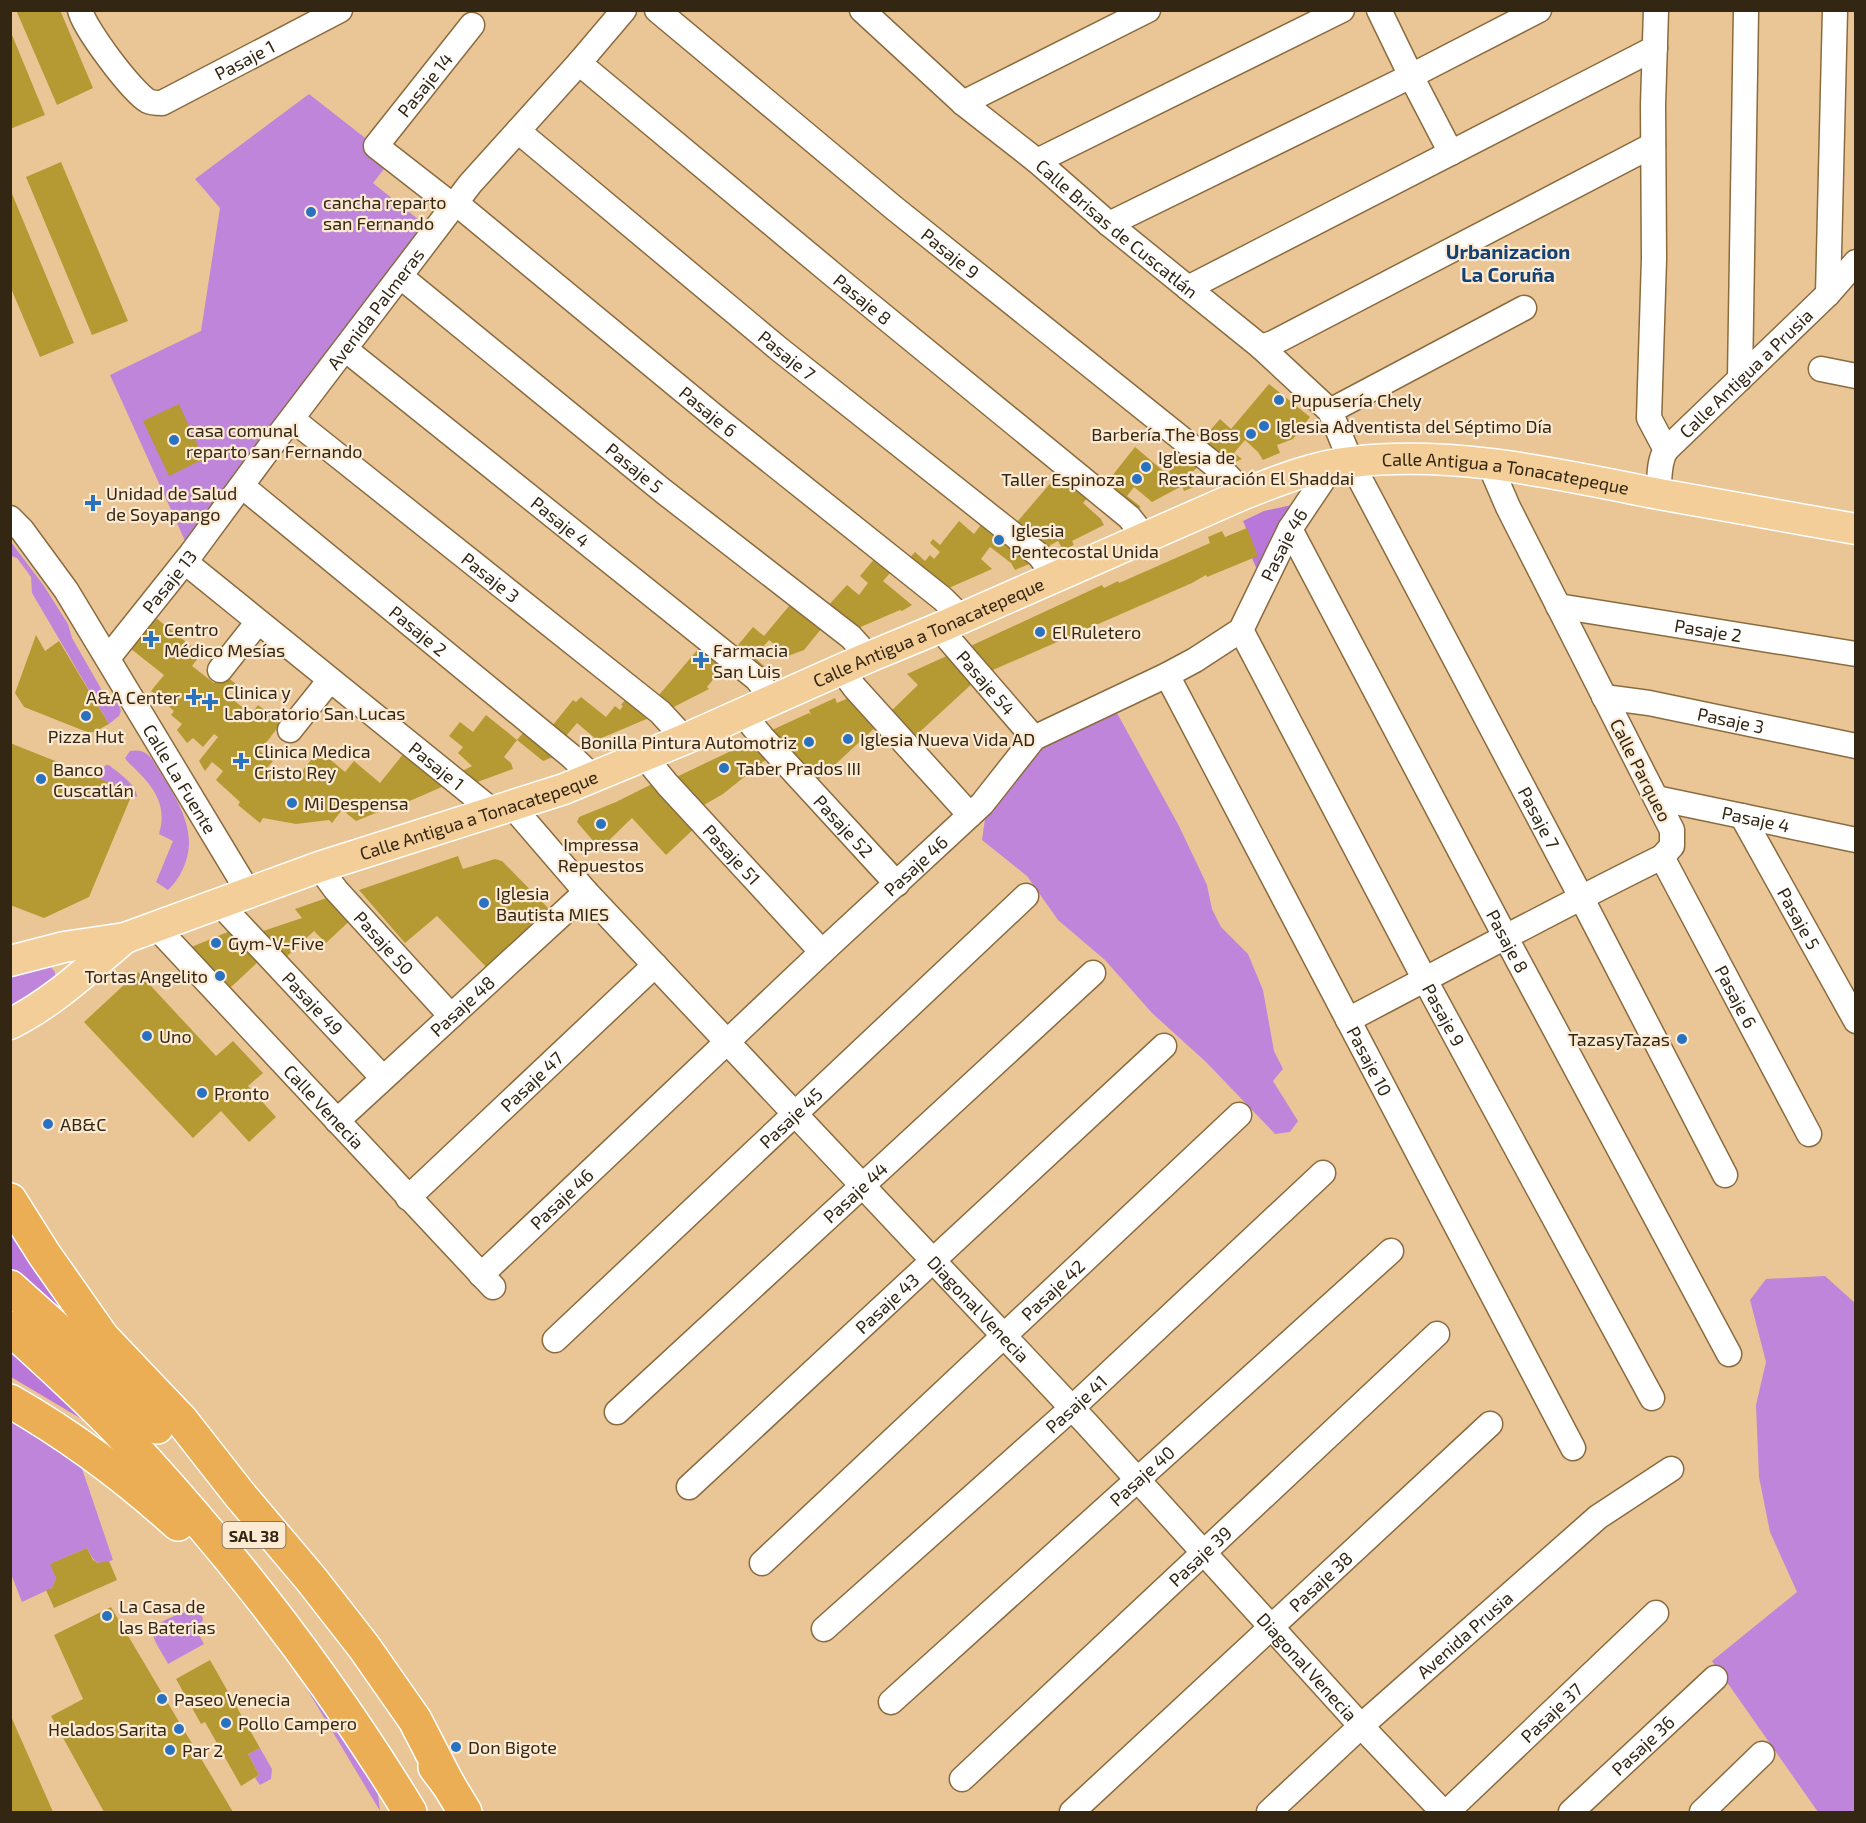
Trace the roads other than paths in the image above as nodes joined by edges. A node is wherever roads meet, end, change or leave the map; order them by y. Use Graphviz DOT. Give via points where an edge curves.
graph roads {
  1 [pos="340,10"];
  2 [pos="624,10"];
  3 [pos="657,10"];
  4 [pos="862,10"];
  5 [pos="1148,10"];
  6 [pos="1342,10"];
  7 [pos="1379,10"];
  8 [pos="1539,10"];
  9 [pos="1656,10"];
  10 [pos="1746,10"];
  11 [pos="1835,10"];
  12 [pos="87,13"];
  13 [pos="472,25"];
  14 [pos="1655,48"];
  15 [pos="579,63"];
  16 [pos="1410,76"];
  17 [pos="963,103"];
  18 [pos="518,132"];
  19 [pos="1653,145"];
  20 [pos="376,146"];
  21 [pos="1451,153"];
  22 [pos="1037,161"];
  23 [pos="455,204"];
  24 [pos="1109,224"];
  25 [pos="1856,262"];
  26 [pos="400,276"];
  27 [pos="1188,288"];
  28 [pos="1828,294"];
  29 [pos="1524,308"];
  30 [pos="1261,347"];
  31 [pos="345,349"];
  32 [pos="1821,369"];
  33 [pos="1856,376"];
  34 [pos="1740,379"];
  35 [pos="1330,411"];
  36 [pos="292,418"];
  37 [pos="270,447"];
  38 [pos="1666,450"];
  39 [pos="1342,463"];
  40 [pos="1489,463"];
  41 [pos="242,486"];
  42 [pos="1244,494"];
  43 [pos="1658,494"];
  44 [pos="10,518"];
  45 [pos="1290,529"];
  46 [pos="1856,529"];
  47 [pos="1145,537"];
  48 [pos="185,562"];
  49 [pos="1055,576"];
  50 [pos="1558,606"];
  51 [pos="258,622"];
  52 [pos="950,623"];
  53 [pos="1241,630"];
  54 [pos="1856,654"];
  55 [pos="869,657"];
  56 [pos="108,658"];
  57 [pos="841,669"];
  58 [pos="220,670"];
  59 [pos="1167,675"];
  60 [pos="330,680"];
  61 [pos="1604,697"];
  62 [pos="772,699"];
  63 [pos="742,713"];
  64 [pos="290,730"];
  65 [pos="1034,738"];
  66 [pos="685,739"];
  67 [pos="1856,746"];
  68 [pos="644,756"];
  69 [pos="593,777"];
  70 [pos="1656,798"];
  71 [pos="503,809"];
  72 [pos="970,815"];
  73 [pos="1742,816"];
  74 [pos="1856,840"];
  75 [pos="1662,857"];
  76 [pos="319,867"];
  77 [pos="897,884"];
  78 [pos="586,892"];
  79 [pos="249,893"];
  80 [pos="1026,896"];
  81 [pos="1581,897"];
  82 [pos="220,904"];
  83 [pos="156,927"];
  84 [pos="125,938"];
  85 [pos="1506,938"];
  86 [pos="822,952"];
  87 [pos="10,961"];
  88 [pos="655,965"];
  89 [pos="1093,973"];
  90 [pos="1425,980"];
  91 [pos="451,1016"];
  92 [pos="1348,1020"];
  93 [pos="1856,1021"];
  94 [pos="10,1024"];
  95 [pos="728,1042"];
  96 [pos="1164,1046"];
  97 [pos="383,1078"];
  98 [pos="795,1114"];
  99 [pos="1239,1115"];
  100 [pos="337,1121"];
  101 [pos="1809,1134"];
  102 [pos="1323,1173"];
  103 [pos="1725,1175"];
  104 [pos="862,1186"];
  105 [pos="408,1198"];
  106 [pos="10,1200"];
  107 [pos="1391,1251"];
  108 [pos="933,1260"];
  109 [pos="487,1281"];
  110 [pos="10,1287"];
  111 [pos="10,1328"];
  112 [pos="1437,1334"];
  113 [pos="1004,1336"];
  114 [pos="555,1340"];
  115 [pos="1729,1354"];
  116 [pos="1652,1398"];
  117 [pos="10,1401"];
  118 [pos="1072,1408"];
  119 [pos="617,1412"];
  120 [pos="1490,1424"];
  121 [pos="1573,1448"];
  122 [pos="1671,1469"];
  123 [pos="1137,1479"];
  124 [pos="688,1487"];
  125 [pos="1204,1553"];
  126 [pos="762,1563"];
  127 [pos="1656,1613"];
  128 [pos="1271,1627"];
  129 [pos="824,1629"];
  130 [pos="289,1634"];
  131 [pos="1715,1678"];
  132 [pos="891,1702"];
  133 [pos="1361,1726"];
  134 [pos="1762,1754"];
  135 [pos="962,1779"];
  136 [pos="448,1784"];
  137 [pos="410,1812"];
  138 [pos="465,1812"];
  139 [pos="1072,1812"];
  140 [pos="1269,1812"];
  141 [pos="1445,1812"];
  142 [pos="1570,1812"];
  143 [pos="1702,1812"];
  1 -- 12 [label="street, Pasaje 1" via="162,103 149,102 107,56"];
  2 -- 15 [label="street, Avenida Palmeras"];
  3 -- 42 [label="street, Pasaje 9" via="894,208 1227,475"];
  4 -- 17 [label="street, Calle Brisas de Cuscatlán"];
  5 -- 17 [label="street"];
  6 -- 22 [label="street"];
  7 -- 16 [label="street"];
  8 -- 16 [label="street"];
  9 -- 14 [label="street"];
  10 -- 34 [label="street"];
  11 -- 28 [label="street"];
  13 -- 20 [label="street, Pasaje 14"];
  14 -- 19 [label="street"];
  14 -- 21 [label="street"];
  15 -- 18 [label="street, Avenida Palmeras"];
  15 -- 47 [label="street, Pasaje 8" via="1129,517"];
  16 -- 21 [label="street"];
  16 -- 24 [label="street"];
  17 -- 22 [label="street, Calle Brisas de Cuscatlán"];
  18 -- 23 [label="street, Avenida Palmeras"];
  18 -- 49 [label="street, Pasaje 7" via="779,349 1038,555"];
  19 -- 30 [label="street"];
  19 -- 38 [label="street" via="1649,418"];
  20 -- 23 [label="street, Pasaje 6"];
  21 -- 27 [label="street"];
  22 -- 24 [label="street, Calle Brisas de Cuscatlán"];
  23 -- 26 [label="street, Avenida Palmeras"];
  23 -- 52 [label="street, Pasaje 6" via="943,598"];
  24 -- 27 [label="street, Calle Brisas de Cuscatlán"];
  25 -- 28 [label="street, Calle Antigua a Prusia"];
  26 -- 31 [label="street, Avenida Palmeras"];
  26 -- 55 [label="street, Pasaje 5" via="663,491 851,638"];
  27 -- 30 [label="street, Calle Brisas de Cuscatlán"];
  28 -- 34 [label="street, Calle Antigua a Prusia"];
  29 -- 35 [label="street"];
  30 -- 35 [label="street, Calle Brisas de Cuscatlán"];
  31 -- 36 [label="street, Avenida Palmeras"];
  31 -- 62 [label="street, Pasaje 4" via="750,673"];
  32 -- 33 [label="street"];
  34 -- 38 [label="street, Calle Antigua a Prusia"];
  35 -- 39 [label="street, Calle Brisas de Cuscatlán"];
  36 -- 37 [label="street, Avenida Palmeras"];
  36 -- 66 [label="street, Pasaje 3" via="660,712"];
  37 -- 41 [label="street, Pasaje 13"];
  38 -- 43 [label="street, Calle Antigua a Prusia"];
  39 -- 40 [label="main road, Calle Antigua a Tonacatepeque" via="1413,458"];
  39 -- 42 [label="main road, Calle Antigua a Tonacatepeque" via="1284,478"];
  39 -- 45 [label="street, Pasaje 46"];
  39 -- 81 [label="street, Pasaje 7"];
  40 -- 43 [label="main road, Calle Antigua a Tonacatepeque"];
  40 -- 50 [label="street, Calle Parqueo"];
  41 -- 48 [label="street, Pasaje 13"];
  41 -- 69 [label="street, Pasaje 2"];
  42 -- 47 [label="main road, Calle Antigua a Tonacatepeque"];
  43 -- 46 [label="main road, Calle Antigua a Tonacatepeque"];
  44 -- 56 [label="street, Calle La Fuente" via="66,590"];
  45 -- 53 [label="street, Pasaje 46"];
  45 -- 85 [label="street, Pasaje 8"];
  47 -- 49 [label="main road, Calle Antigua a Tonacatepeque"];
  48 -- 51 [label="street, Pasaje 1"];
  48 -- 56 [label="street, Pasaje 13"];
  49 -- 52 [label="main road, Calle Antigua a Tonacatepeque"];
  50 -- 54 [label="street, Pasaje 2"];
  50 -- 61 [label="street, Calle Parqueo"];
  51 -- 58 [label="street"];
  51 -- 60 [label="street, Pasaje 1"];
  52 -- 55 [label="main road, Calle Antigua a Tonacatepeque"];
  52 -- 65 [label="street, Pasaje 54"];
  53 -- 59 [label="street, Pasaje 46"];
  53 -- 90 [label="street, Pasaje 9"];
  55 -- 57 [label="main road, Calle Antigua a Tonacatepeque"];
  56 -- 79 [label="street, Calle La Fuente"];
  57 -- 62 [label="main road, Calle Antigua a Tonacatepeque"];
  57 -- 72 [label="street"];
  59 -- 65 [label="street, Pasaje 46"];
  59 -- 92 [label="street, Pasaje 10"];
  60 -- 64 [label="street"];
  60 -- 71 [label="street, Pasaje 1"];
  61 -- 67 [label="street, Pasaje 3"];
  61 -- 70 [label="street, Calle Parqueo"];
  62 -- 63 [label="main road, Calle Antigua a Tonacatepeque"];
  63 -- 66 [label="main road, Calle Antigua a Tonacatepeque"];
  63 -- 77 [label="street, Pasaje 52"];
  65 -- 72 [label="street, Pasaje 46"];
  66 -- 68 [label="main road, Calle Antigua a Tonacatepeque"];
  68 -- 69 [label="main road, Calle Antigua a Tonacatepeque"];
  68 -- 86 [label="street, Pasaje 51"];
  69 -- 71 [label="main road, Calle Antigua a Tonacatepeque"];
  70 -- 73 [label="street, Pasaje 4"];
  70 -- 75 [label="street, Calle Parqueo" via="1672,830 1672,846"];
  71 -- 76 [label="main road, Calle Antigua a Tonacatepeque"];
  71 -- 78 [label="street, Diagonal Venecia"];
  72 -- 77 [label="street, Pasaje 46"];
  73 -- 74 [label="street, Pasaje 4"];
  73 -- 93 [label="street, Pasaje 5"];
  75 -- 81 [label="street"];
  75 -- 101 [label="street, Pasaje 6"];
  76 -- 79 [label="main road, Calle Antigua a Tonacatepeque"];
  76 -- 91 [label="street, Pasaje 50"];
  77 -- 86 [label="street, Pasaje 46"];
  78 -- 88 [label="street, Diagonal Venecia"];
  78 -- 91 [label="street, Pasaje 48"];
  79 -- 82 [label="main road, Calle Antigua a Tonacatepeque"];
  80 -- 98 [label="street, Pasaje 45"];
  81 -- 85 [label="street"];
  81 -- 103 [label="street, Pasaje 7"];
  82 -- 83 [label="main road, Calle Antigua a Tonacatepeque"];
  82 -- 97 [label="street, Pasaje 49"];
  83 -- 84 [label="main road, Calle Antigua a Tonacatepeque"];
  83 -- 100 [label="street, Calle Venecia"];
  84 -- 87 [label="main road, Calle Antigua a Tonacatepeque" via="64,947"];
  84 -- 94 [label="main road, Calle Antigua a Tonacatepeque" via="33,1013"];
  85 -- 90 [label="street"];
  85 -- 115 [label="street, Pasaje 8"];
  86 -- 95 [label="street, Pasaje 46"];
  88 -- 95 [label="street, Diagonal Venecia"];
  88 -- 105 [label="street, Pasaje 47"];
  89 -- 104 [label="street, Pasaje 44"];
  90 -- 92 [label="street"];
  90 -- 116 [label="street, Pasaje 9"];
  91 -- 97 [label="street, Pasaje 48"];
  92 -- 121 [label="street, Pasaje 10"];
  95 -- 98 [label="street, Diagonal Venecia"];
  95 -- 109 [label="street, Pasaje 46"];
  96 -- 108 [label="street, Pasaje 43"];
  97 -- 100 [label="street, Pasaje 48"];
  98 -- 104 [label="street, Diagonal Venecia"];
  98 -- 114 [label="street, Pasaje 45"];
  99 -- 113 [label="street, Pasaje 42"];
  100 -- 105 [label="street, Calle Venecia"];
  102 -- 118 [label="street, Pasaje 41"];
  104 -- 108 [label="street, Diagonal Venecia"];
  104 -- 119 [label="street, Pasaje 44"];
  105 -- 109 [label="street, Calle Venecia"];
  106 -- 136 [label="highway" via="104,1338 182,1421 364,1647 415,1720"];
  107 -- 123 [label="street, Pasaje 40"];
  108 -- 113 [label="street, Diagonal Venecia"];
  108 -- 124 [label="street, Pasaje 43"];
  110 -- 136 [label="highway, SAL 38" via="77,1347 214,1488 276,1561"];
  111 -- 130 [label="highway, SAL 38" via="125,1438"];
  112 -- 125 [label="street, Pasaje 39"];
  113 -- 118 [label="street, Diagonal Venecia"];
  113 -- 126 [label="street, Pasaje 42"];
  117 -- 130 [label="highway" via="62,1432 127,1480 229,1570"];
  118 -- 123 [label="street, Diagonal Venecia"];
  118 -- 129 [label="street, Pasaje 41"];
  120 -- 128 [label="street, Pasaje 38"];
  122 -- 133 [label="street, Avenida Prusia" via="1598,1517"];
  123 -- 125 [label="street, Diagonal Venecia"];
  123 -- 132 [label="street, Pasaje 40"];
  125 -- 128 [label="street, Diagonal Venecia"];
  125 -- 135 [label="street, Pasaje 39"];
  127 -- 141 [label="street, Pasaje 37"];
  128 -- 133 [label="street, Diagonal Venecia"];
  128 -- 139 [label="street, Pasaje 38"];
  130 -- 137 [label="highway, SAL 38" via="345,1711"];
  131 -- 142 [label="street, Pasaje 36"];
  133 -- 140 [label="street, Avenida Prusia"];
  133 -- 141 [label="street, Diagonal Venecia"];
  134 -- 143 [label="street"];
  136 -- 138 [label="highway, SAL 38"];
}
